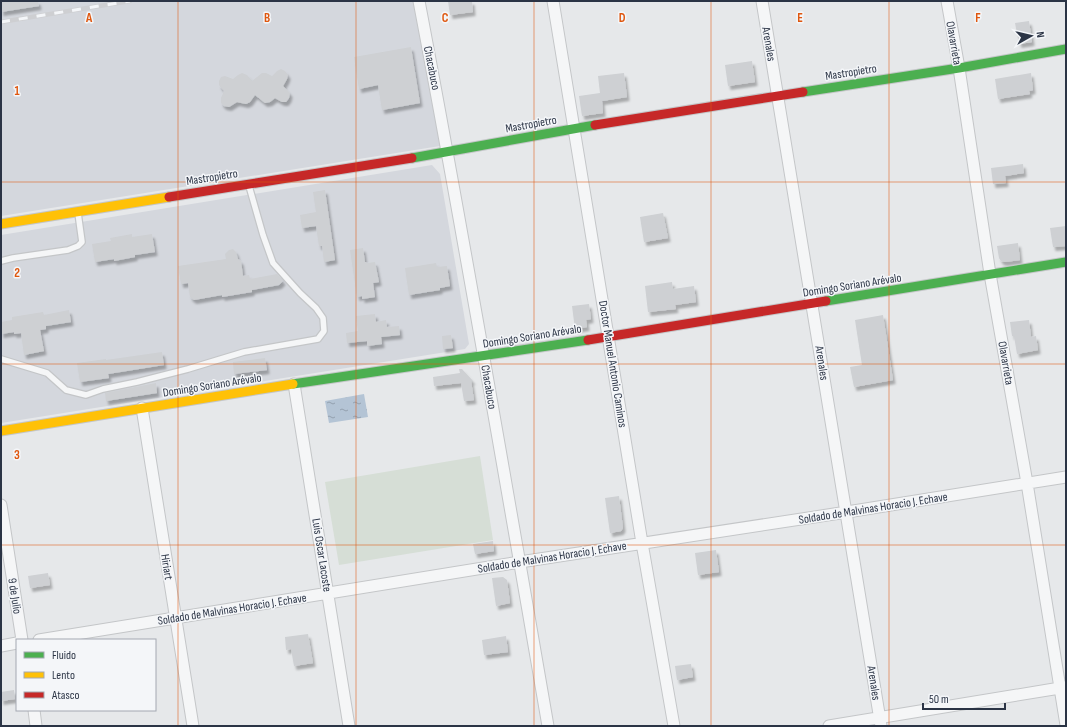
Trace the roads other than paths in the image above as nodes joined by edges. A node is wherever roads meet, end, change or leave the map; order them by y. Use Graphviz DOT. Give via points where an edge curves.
graph roads {
  1 [pos="419,1"];
  2 [pos="553,1"];
  3 [pos="762,1"];
  4 [pos="947,1"];
  5 [pos="1066,49"];
  6 [pos="959,68"];
  7 [pos="778,96"];
  8 [pos="574,128"];
  9 [pos="448,152"];
  10 [pos="248,184"];
  11 [pos="78,211"];
  12 [pos="1,224"];
  13 [pos="1,261"];
  14 [pos="1066,262"];
  15 [pos="990,274"];
  16 [pos="812,303"];
  17 [pos="608,337"];
  18 [pos="484,356"];
  19 [pos="1,359"];
  20 [pos="294,384"];
  21 [pos="142,408"];
  22 [pos="1,430"];
  23 [pos="1066,477"];
  24 [pos="1027,484"];
  25 [pos="1,505"];
  26 [pos="847,512"];
  27 [pos="642,543"];
  28 [pos="520,562"];
  29 [pos="328,593"];
  30 [pos="175,618"];
  31 [pos="22,639"];
  32 [pos="45,639"];
  33 [pos="16,643"];
  34 [pos="1,646"];
  35 [pos="1063,688"];
  36 [pos="34,711"];
  37 [pos="880,722"];
  38 [pos="1066,725"];
  39 [pos="36,726"];
  40 [pos="193,726"];
  41 [pos="349,726"];
  42 [pos="548,726"];
  43 [pos="674,726"];
  44 [pos="829,726"];
  1 -- 9 [label="street, Chacabuco"];
  2 -- 8 [label="street, Doctor Manuel Antonio Caminos"];
  3 -- 7 [label="street, Arenales"];
  4 -- 6 [label="street, Olavarrieta"];
  5 -- 6 [label="street, Mastropietro"];
  6 -- 7 [label="street, Mastropietro"];
  6 -- 15 [label="street, Olavarrieta"];
  7 -- 8 [label="street, Mastropietro"];
  7 -- 16 [label="street, Arenales"];
  8 -- 9 [label="street, Mastropietro"];
  8 -- 17 [label="street, Doctor Manuel Antonio Caminos"];
  9 -- 10 [label="street, Mastropietro"];
  9 -- 18 [label="street, Chacabuco"];
  10 -- 11 [label="street, Mastropietro"];
  10 -- 19 [label="lane" via="273,263 323,318 324,331 318,339 244,352 86,395 66,390 48,373"];
  11 -- 12 [label="street, Mastropietro"];
  11 -- 13 [label="lane" via="82,242 78,246 68,250"];
  14 -- 15 [label="street, Domingo Soriano Arévalo"];
  15 -- 16 [label="street, Domingo Soriano Arévalo"];
  15 -- 24 [label="street, Olavarrieta"];
  16 -- 17 [label="street, Domingo Soriano Arévalo"];
  16 -- 26 [label="street, Arenales"];
  17 -- 18 [label="street, Domingo Soriano Arévalo"];
  17 -- 27 [label="street, Doctor Manuel Antonio Caminos"];
  18 -- 20 [label="street, Domingo Soriano Arévalo"];
  18 -- 28 [label="street, Chacabuco"];
  20 -- 21 [label="street, Domingo Soriano Arévalo"];
  20 -- 29 [label="street, Luis Oscar Lacoste"];
  21 -- 22 [label="street, Domingo Soriano Arévalo"];
  21 -- 30 [label="street, Hiriart"];
  23 -- 24 [label="street, Soldado de Malvinas Horacio J. Echave"];
  24 -- 26 [label="street, Soldado de Malvinas Horacio J. Echave"];
  24 -- 35 [label="street, Olavarrieta"];
  25 -- 31 [label="street, 9 de Julio"];
  26 -- 27 [label="street, Soldado de Malvinas Horacio J. Echave"];
  26 -- 37 [label="street, Arenales"];
  27 -- 28 [label="street, Soldado de Malvinas Horacio J. Echave"];
  27 -- 43 [label="street, Doctor Manuel Antonio Caminos"];
  28 -- 29 [label="street, Soldado de Malvinas Horacio J. Echave"];
  28 -- 42 [label="street, Chacabuco"];
  29 -- 30 [label="street, Soldado de Malvinas Horacio J. Echave"];
  29 -- 41 [label="street, Luis Oscar Lacoste"];
  30 -- 32 [label="street, Soldado de Malvinas Horacio J. Echave"];
  30 -- 40 [label="street, Hiriart"];
  33 -- 34 [label="street"];
  35 -- 37 [label="street"];
  35 -- 38 [label="street, Olavarrieta"];
  36 -- 39 [label="street"];
  37 -- 44 [label="street"];
}
